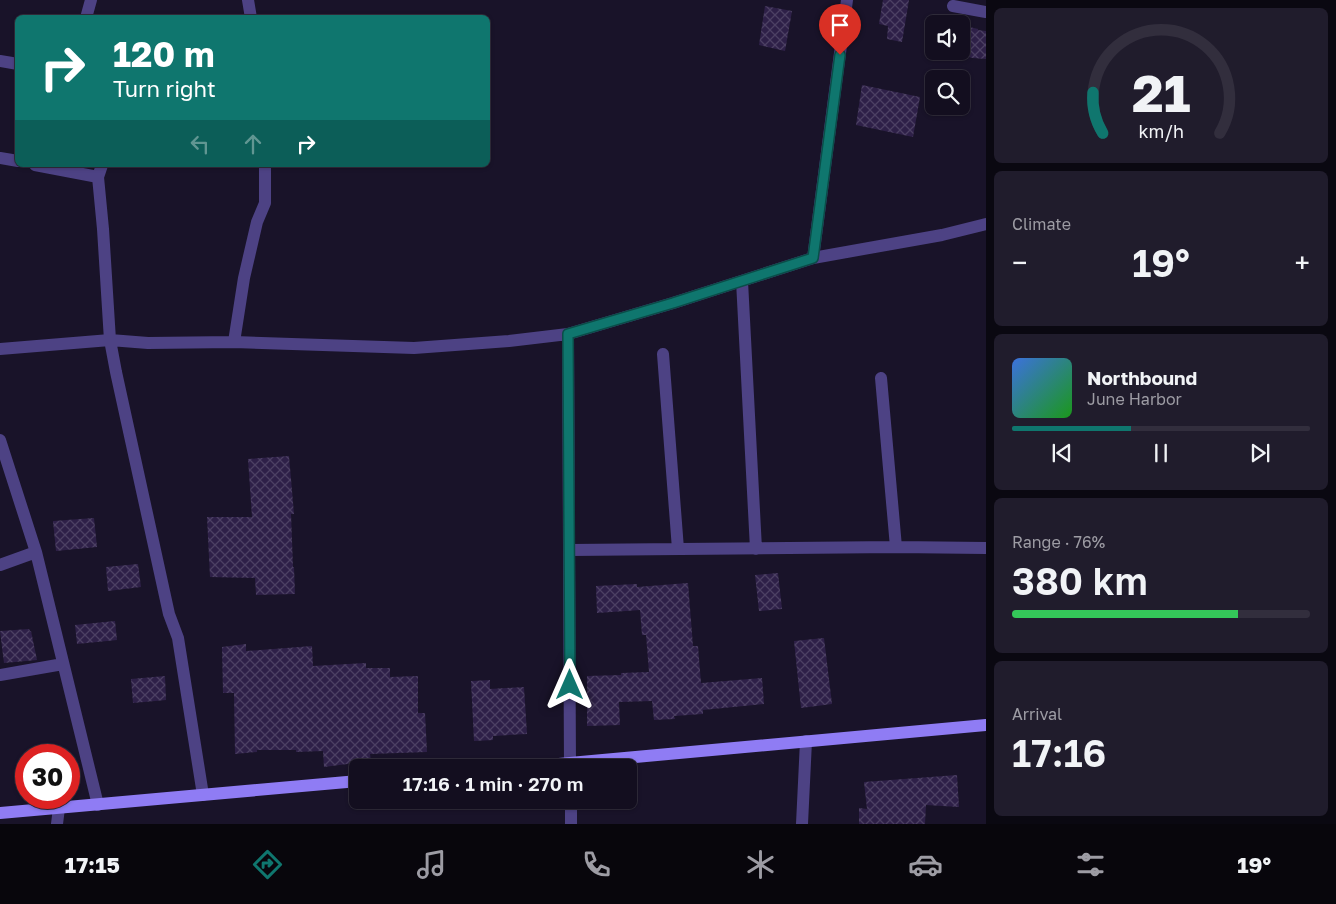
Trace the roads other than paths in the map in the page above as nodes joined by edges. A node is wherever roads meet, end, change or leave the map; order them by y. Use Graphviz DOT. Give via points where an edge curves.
graph roads {
  1 [pos="90,0"];
  2 [pos="248,0"];
  3 [pos="847,0"];
  4 [pos="953,6"];
  5 [pos="986,12"];
  6 [pos="87,15"];
  7 [pos="250,15"];
  8 [pos="0,61"];
  9 [pos="15,64"];
  10 [pos="0,158"];
  11 [pos="15,161"];
  12 [pos="57,167"];
  13 [pos="265,167"];
  14 [pos="100,171"];
  15 [pos="986,224"];
  16 [pos="813,258"];
  17 [pos="742,281"];
  18 [pos="568,334"];
  19 [pos="110,340"];
  20 [pos="234,342"];
  21 [pos="0,349"];
  22 [pos="663,354"];
  23 [pos="881,378"];
  24 [pos="0,440"];
  25 [pos="896,547"];
  26 [pos="986,548"];
  27 [pos="678,549"];
  28 [pos="756,549"];
  29 [pos="570,550"];
  30 [pos="36,552"];
  31 [pos="0,565"];
  32 [pos="63,664"];
  33 [pos="0,675"];
  34 [pos="986,725"];
  35 [pos="806,741"];
  36 [pos="570,759"];
  37 [pos="629,759"];
  38 [pos="349,783"];
  39 [pos="203,795"];
  40 [pos="98,805"];
  41 [pos="80,806"];
  42 [pos="49,809"];
  43 [pos="59,809"];
  44 [pos="571,809"];
  45 [pos="0,814"];
  46 [pos="57,824"];
  47 [pos="571,824"];
  48 [pos="802,824"];
  1 -- 6 [label="street"];
  2 -- 7 [label="street"];
  3 -- 16 [label="street"];
  4 -- 5 [label="street"];
  8 -- 9 [label="street"];
  10 -- 11 [label="street"];
  12 -- 14 [label="street"];
  13 -- 20 [label="street" via="265,203 257,222 244,278"];
  14 -- 19 [label="street"];
  15 -- 16 [label="street"];
  16 -- 17 [label="street"];
  17 -- 18 [label="street"];
  17 -- 28 [label="street"];
  18 -- 20 [label="street" via="414,348"];
  18 -- 29 [label="street"];
  19 -- 20 [label="street"];
  19 -- 21 [label="street"];
  19 -- 39 [label="street" via="169,614 178,638"];
  22 -- 27 [label="street"];
  23 -- 25 [label="street"];
  24 -- 30 [label="street"];
  25 -- 26 [label="street"];
  25 -- 28 [label="street"];
  27 -- 28 [label="street"];
  27 -- 29 [label="street"];
  29 -- 36 [label="street"];
  30 -- 31 [label="street"];
  30 -- 32 [label="street"];
  32 -- 33 [label="street"];
  32 -- 40 [label="street"];
  34 -- 35 [label="main road"];
  35 -- 37 [label="main road"];
  35 -- 48 [label="street"];
  38 -- 39 [label="main road"];
  39 -- 40 [label="main road"];
  40 -- 41 [label="main road"];
  42 -- 45 [label="main road"];
  43 -- 46 [label="street"];
  44 -- 47 [label="street"];
}
